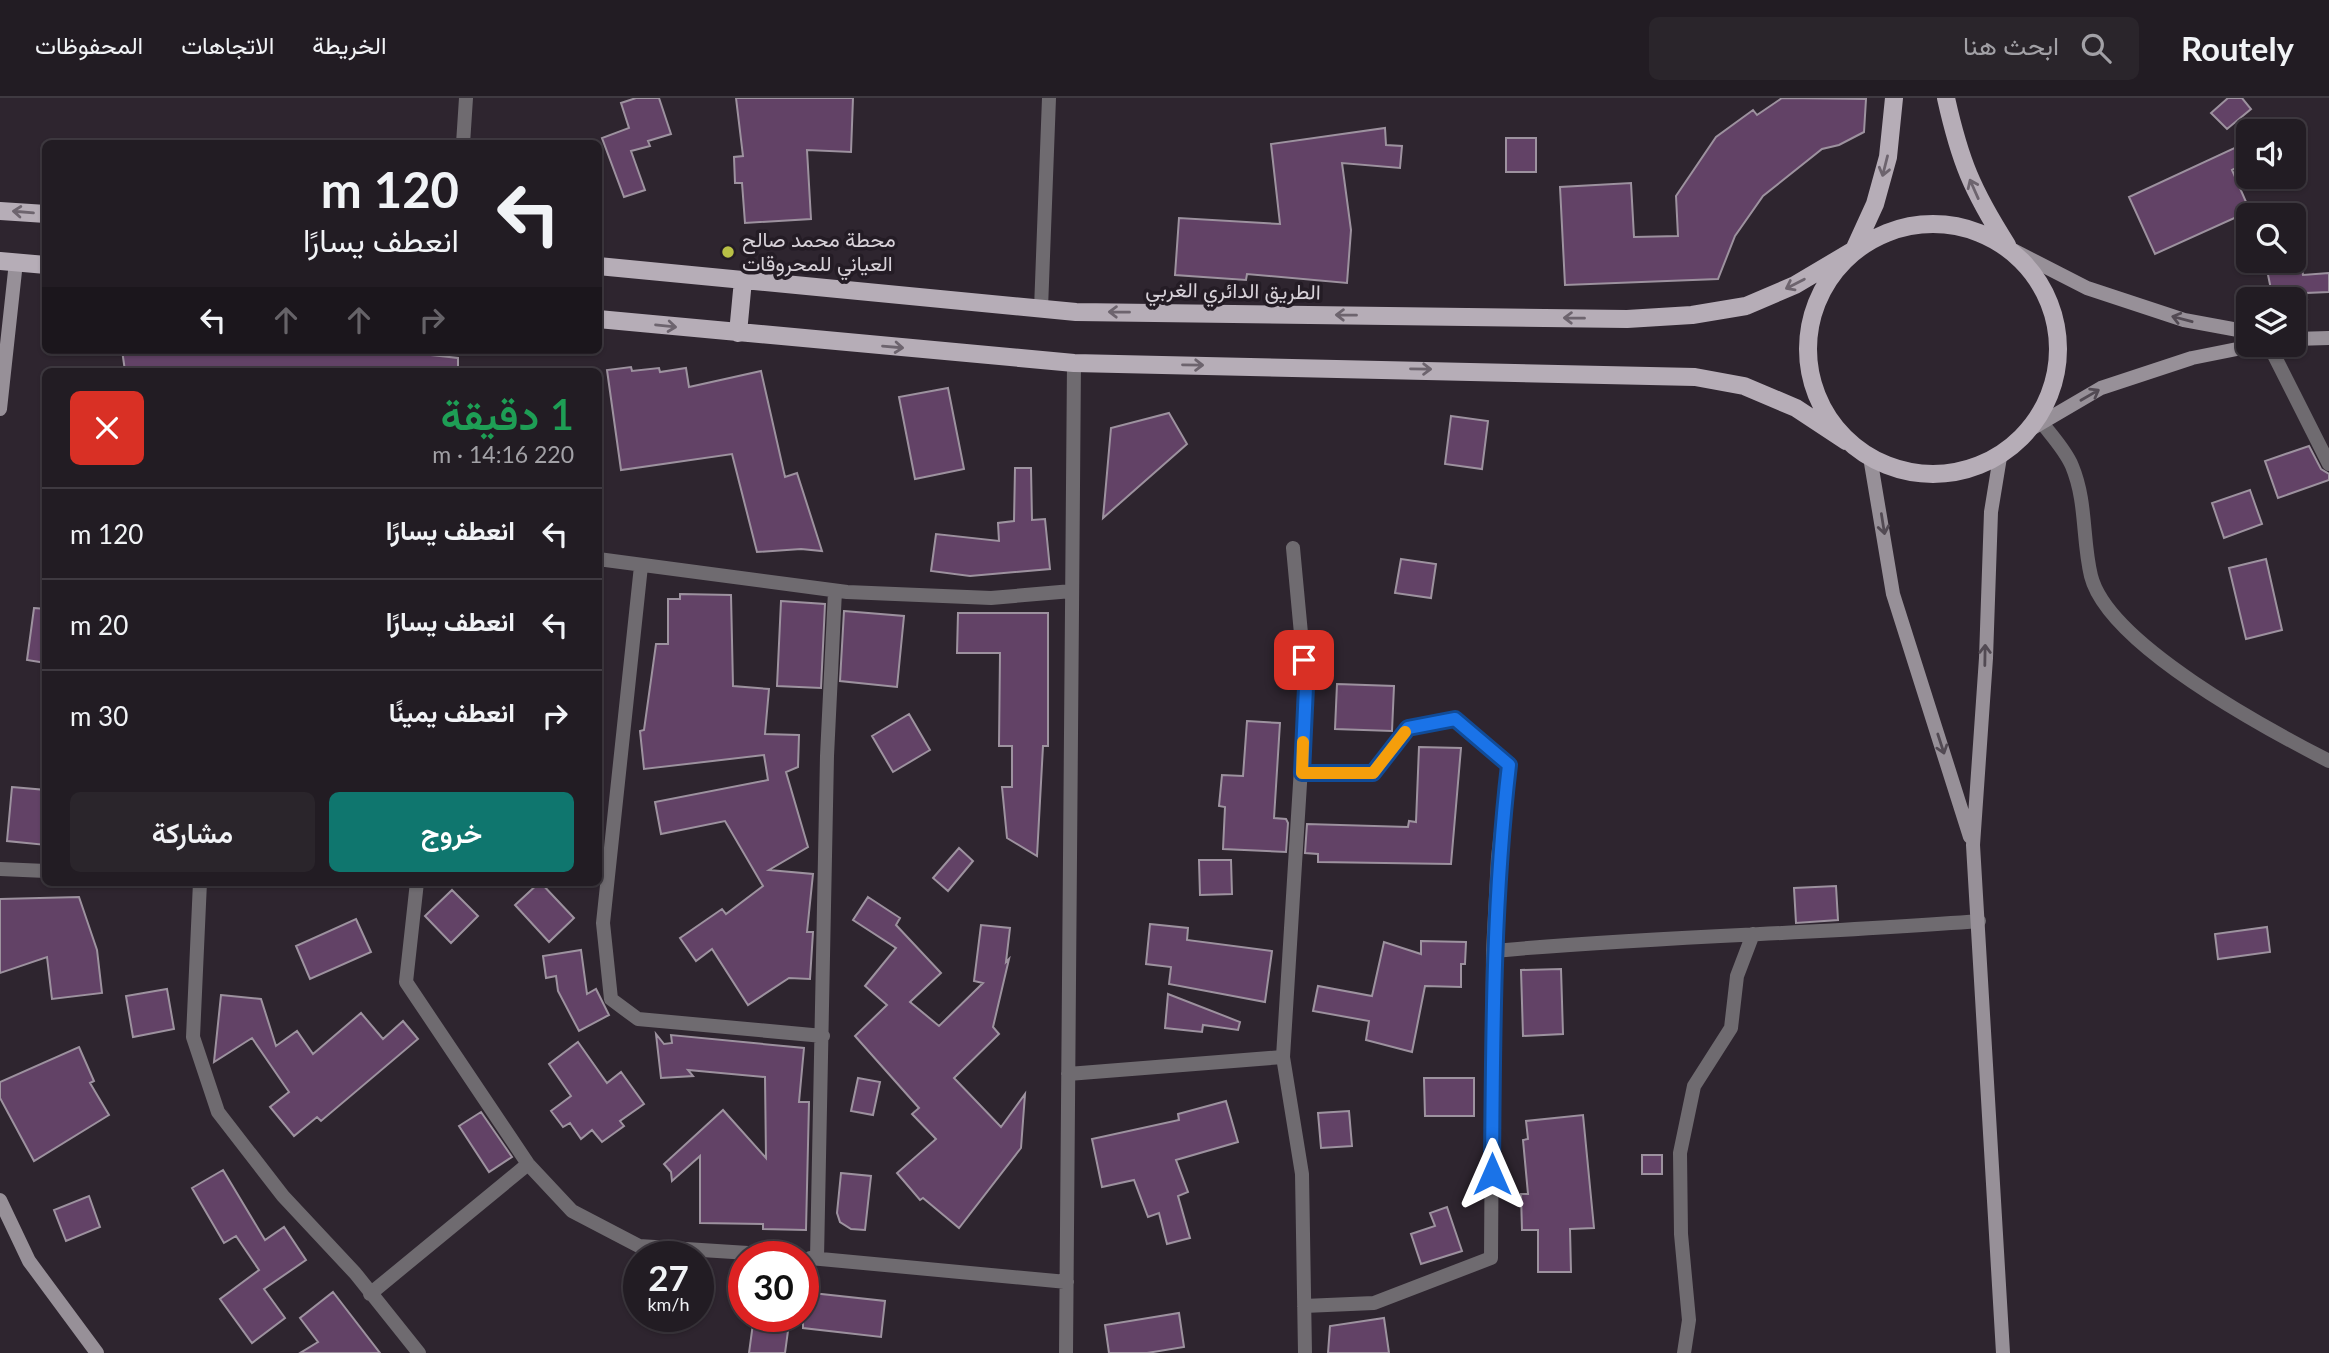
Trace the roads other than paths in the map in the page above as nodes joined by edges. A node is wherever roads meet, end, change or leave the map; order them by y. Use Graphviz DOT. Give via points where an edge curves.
graph roads {
  1 [pos="466,98"];
  2 [pos="1049,98"];
  3 [pos="1894,98"];
  4 [pos="1946,98"];
  5 [pos="463,140"];
  6 [pos="0,211"];
  7 [pos="42,214"];
  8 [pos="2009,248"];
  9 [pos="1854,250"];
  10 [pos="8,262"];
  11 [pos="42,265"];
  12 [pos="602,266"];
  13 [pos="743,280"];
  14 [pos="1041,309"];
  15 [pos="602,319"];
  16 [pos="2236,330"];
  17 [pos="738,333"];
  18 [pos="2329,338"];
  19 [pos="2306,339"];
  20 [pos="2236,349"];
  21 [pos="2275,357"];
  22 [pos="1074,363"];
  23 [pos="0,408"];
  24 [pos="2036,426"];
  25 [pos="1846,441"];
  26 [pos="1870,457"];
  27 [pos="2000,457"];
  28 [pos="2329,464"];
  29 [pos="1293,548"];
  30 [pos="602,560"];
  31 [pos="641,566"];
  32 [pos="835,591"];
  33 [pos="1072,591"];
  34 [pos="2329,761"];
  35 [pos="1302,773"];
  36 [pos="1973,845"];
  37 [pos="0,869"];
  38 [pos="42,872"];
  39 [pos="200,886"];
  40 [pos="417,886"];
  41 [pos="1979,921"];
  42 [pos="1753,934"];
  43 [pos="1493,951"];
  44 [pos="823,1036"];
  45 [pos="1283,1057"];
  46 [pos="1068,1074"];
  47 [pos="528,1164"];
  48 [pos="0,1200"];
  49 [pos="811,1241"];
  50 [pos="728,1252"];
  51 [pos="819,1259"];
  52 [pos="1066,1282"];
  53 [pos="370,1294"];
  54 [pos="1304,1306"];
  55 [pos="97,1353"];
  56 [pos="419,1353"];
  57 [pos="1066,1353"];
  58 [pos="1305,1353"];
  59 [pos="1684,1353"];
  60 [pos="2003,1353"];
  1 -- 5 [label="street"];
  2 -- 14 [label="street"];
  3 -- 9 [label="main road, one-way" via="1888,157 1875,204"];
  8 -- 4 [label="main road, one-way" via="1977,198 1958,151"];
  7 -- 6 [label="main road, one-way"];
  8 -- 9 [label="main road, الطريق الدائري الغربي" via="1973,228 1932,222 1891,230"];
  16 -- 8 [label="street, one-way" via="2184,320 2087,288"];
  8 -- 24 [label="main road" via="2037,277 2054,314 2059,354 2051,394"];
  9 -- 14 [label="main road, الطريق الدائري الغربي, one-way" via="1795,285 1746,306 1692,315 1627,319"];
  9 -- 25 [label="main road" via="1826,282 1810,322 1808,365 1821,406"];
  10 -- 11 [label="main road"];
  10 -- 23 [label="street"];
  12 -- 13 [label="main road, الطريق الدائري الغربي"];
  13 -- 14 [label="main road, الطريق الدائري الغربي"];
  13 -- 17 [label="main road"];
  15 -- 17 [label="main road, one-way"];
  17 -- 22 [label="main road, one-way"];
  18 -- 19 [label="street"];
  24 -- 20 [label="street, one-way" via="2101,388 2192,358"];
  21 -- 28 [label="street"];
  22 -- 25 [label="main road, one-way" via="1695,377 1744,386 1796,408"];
  22 -- 33 [label="street"];
  24 -- 27 [label="main road"];
  24 -- 34 [label="street" via="2071,464 2082,495 2091,576 2101,603 2178,673"];
  25 -- 26 [label="main road"];
  26 -- 27 [label="main road" via="1920,475 1961,472"];
  26 -- 36 [label="street, one-way" via="1893,594"];
  36 -- 27 [label="street, one-way" via="1990,524"];
  29 -- 35 [label="street" via="1306,687"];
  30 -- 31 [label="street"];
  31 -- 32 [label="street"];
  31 -- 44 [label="street" via="603,923 611,999 638,1018"];
  32 -- 33 [label="street" via="991,597"];
  32 -- 44 [label="street" via="827,756"];
  33 -- 46 [label="street"];
  35 -- 43 [label="street" via="1373,773 1408,728 1455,719 1509,765"];
  35 -- 45 [label="street"];
  36 -- 41 [label="street"];
  37 -- 38 [label="street"];
  39 -- 53 [label="street" via="193,1037 218,1112 283,1196"];
  40 -- 47 [label="street" via="405,982"];
  41 -- 42 [label="street"];
  41 -- 60 [label="street"];
  42 -- 43 [label="street"];
  42 -- 59 [label="street" via="1737,976 1731,1028 1694,1086 1680,1153 1689,1320"];
  43 -- 54 [label="street" via="1491,1258 1374,1303"];
  44 -- 49 [label="street"];
  45 -- 46 [label="street"];
  45 -- 54 [label="street" via="1302,1174"];
  46 -- 52 [label="street"];
  47 -- 50 [label="street" via="572,1211 639,1246"];
  47 -- 53 [label="street"];
  48 -- 55 [label="street" via="29,1261"];
  51 -- 52 [label="street"];
  52 -- 57 [label="street"];
  53 -- 56 [label="street"];
  54 -- 58 [label="street"];
}
